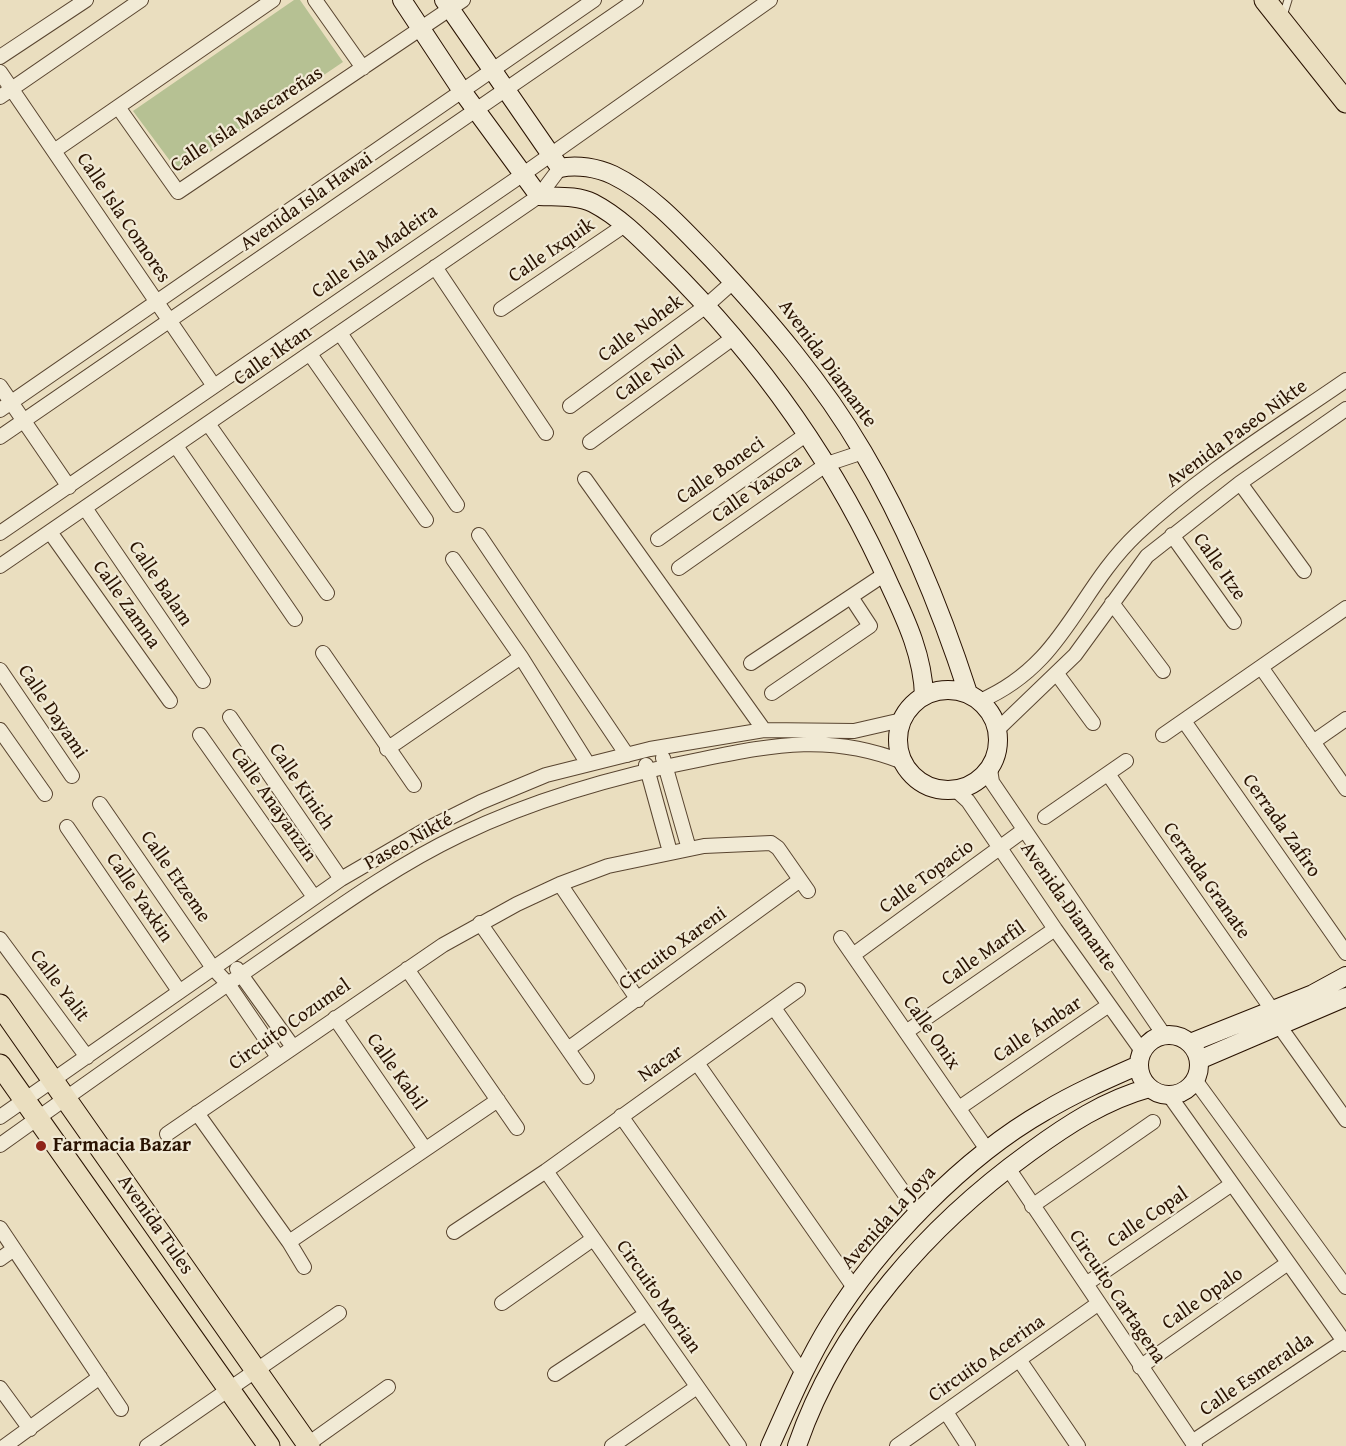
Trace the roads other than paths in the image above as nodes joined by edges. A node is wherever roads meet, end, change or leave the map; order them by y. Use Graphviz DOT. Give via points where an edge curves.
graph roads {
  1 [pos="86,0"];
  2 [pos="141,0"];
  3 [pos="273,0"];
  4 [pos="315,0"];
  5 [pos="402,0"];
  6 [pos="594,0"];
  7 [pos="636,0"];
  8 [pos="770,0"];
  9 [pos="1265,0"];
  10 [pos="1288,0"];
  11 [pos="452,3"];
  12 [pos="1282,21"];
  13 [pos="423,30"];
  14 [pos="0,57"];
  15 [pos="363,68"];
  16 [pos="492,70"];
  17 [pos="0,72"];
  18 [pos="506,90"];
  19 [pos="462,91"];
  20 [pos="6,93"];
  21 [pos="1346,102"];
  22 [pos="118,107"];
  23 [pos="477,110"];
  24 [pos="54,151"];
  25 [pos="555,161"];
  26 [pos="522,175"];
  27 [pos="539,196"];
  28 [pos="625,225"];
  29 [pos="435,267"];
  30 [pos="733,282"];
  31 [pos="157,302"];
  32 [pos="706,306"];
  33 [pos="501,309"];
  34 [pos="170,321"];
  35 [pos="339,333"];
  36 [pos="733,338"];
  37 [pos="310,354"];
  38 [pos="1346,380"];
  39 [pos="0,386"];
  40 [pos="214,386"];
  41 [pos="6,406"];
  42 [pos="570,406"];
  43 [pos="1346,409"];
  44 [pos="24,421"];
  45 [pos="208,425"];
  46 [pos="546,433"];
  47 [pos="807,434"];
  48 [pos="0,437"];
  49 [pos="590,442"];
  50 [pos="176,446"];
  51 [pos="863,452"];
  52 [pos="827,464"];
  53 [pos="585,479"];
  54 [pos="1240,483"];
  55 [pos="69,487"];
  56 [pos="457,505"];
  57 [pos="85,508"];
  58 [pos="426,520"];
  59 [pos="50,532"];
  60 [pos="0,533"];
  61 [pos="1172,535"];
  62 [pos="478,536"];
  63 [pos="658,539"];
  64 [pos="453,559"];
  65 [pos="0,566"];
  66 [pos="679,568"];
  67 [pos="1304,572"];
  68 [pos="885,574"];
  69 [pos="327,593"];
  70 [pos="851,597"];
  71 [pos="1112,603"];
  72 [pos="1346,608"];
  73 [pos="295,619"];
  74 [pos="1234,622"];
  75 [pos="323,653"];
  76 [pos="521,657"];
  77 [pos="751,663"];
  78 [pos="1261,667"];
  79 [pos="0,670"];
  80 [pos="1163,671"];
  81 [pos="1057,674"];
  82 [pos="203,681"];
  83 [pos="771,693"];
  84 [pos="924,696"];
  85 [pos="974,697"];
  86 [pos="170,701"];
  87 [pos="230,717"];
  88 [pos="1346,719"];
  89 [pos="902,720"];
  90 [pos="1184,721"];
  91 [pos="1093,723"];
  92 [pos="0,730"];
  93 [pos="764,730"];
  94 [pos="997,730"];
  95 [pos="200,735"];
  96 [pos="1163,735"];
  97 [pos="1313,742"];
  98 [pos="660,747"];
  99 [pos="387,749"];
  100 [pos="642,751"];
  101 [pos="627,754"];
  102 [pos="1126,761"];
  103 [pos="903,762"];
  104 [pos="588,764"];
  105 [pos="665,766"];
  106 [pos="990,769"];
  107 [pos="648,771"];
  108 [pos="1108,774"];
  109 [pos="72,776"];
  110 [pos="414,785"];
  111 [pos="1346,789"];
  112 [pos="956,790"];
  113 [pos="45,794"];
  114 [pos="100,804"];
  115 [pos="1045,817"];
  116 [pos="67,827"];
  117 [pos="1024,830"];
  118 [pos="999,848"];
  119 [pos="689,849"];
  120 [pos="670,852"];
  121 [pos="341,879"];
  122 [pos="560,884"];
  123 [pos="314,897"];
  124 [pos="480,923"];
  125 [pos="1055,929"];
  126 [pos="841,938"];
  127 [pos="0,939"];
  128 [pos="202,950"];
  129 [pos="1346,953"];
  130 [pos="853,955"];
  131 [pos="228,957"];
  132 [pos="213,968"];
  133 [pos="406,969"];
  134 [pos="241,974"];
  135 [pos="1346,976"];
  136 [pos="228,984"];
  137 [pos="798,990"];
  138 [pos="179,992"];
  139 [pos="1346,997"];
  140 [pos="638,1000"];
  141 [pos="0,1005"];
  142 [pos="1109,1005"];
  143 [pos="774,1008"];
  144 [pos="335,1018"];
  145 [pos="1277,1019"];
  146 [pos="906,1032"];
  147 [pos="1164,1035"];
  148 [pos="1190,1043"];
  149 [pos="293,1047"];
  150 [pos="568,1049"];
  151 [pos="87,1056"];
  152 [pos="278,1057"];
  153 [pos="1141,1058"];
  154 [pos="1199,1060"];
  155 [pos="697,1063"];
  156 [pos="0,1065"];
  157 [pos="587,1077"];
  158 [pos="54,1080"];
  159 [pos="1195,1080"];
  160 [pos="1149,1088"];
  161 [pos="1169,1095"];
  162 [pos="66,1098"];
  163 [pos="24,1100"];
  164 [pos="498,1100"];
  165 [pos="959,1108"];
  166 [pos="196,1113"];
  167 [pos="621,1116"];
  168 [pos="0,1117"];
  169 [pos="37,1119"];
  170 [pos="1346,1120"];
  171 [pos="1153,1122"];
  172 [pos="517,1128"];
  173 [pos="167,1134"];
  174 [pos="0,1145"];
  175 [pos="425,1149"];
  176 [pos="988,1151"];
  177 [pos="1008,1168"];
  178 [pos="546,1171"];
  179 [pos="1232,1184"];
  180 [pos="1032,1206"];
  181 [pos="918,1213"];
  182 [pos="0,1228"];
  183 [pos="454,1232"];
  184 [pos="593,1239"];
  185 [pos="289,1242"];
  186 [pos="14,1249"];
  187 [pos="0,1259"];
  188 [pos="1288,1263"];
  189 [pos="304,1267"];
  190 [pos="1086,1284"];
  191 [pos="1346,1287"];
  192 [pos="855,1289"];
  193 [pos="502,1303"];
  194 [pos="1099,1303"];
  195 [pos="339,1312"];
  196 [pos="646,1314"];
  197 [pos="1345,1342"];
  198 [pos="1020,1361"];
  199 [pos="1140,1367"];
  200 [pos="256,1371"];
  201 [pos="802,1373"];
  202 [pos="555,1374"];
  203 [pos="100,1377"];
  204 [pos="388,1386"];
  205 [pos="697,1387"];
  206 [pos="0,1388"];
  207 [pos="229,1390"];
  208 [pos="121,1409"];
  209 [pos="946,1412"];
  210 [pos="786,1413"];
  211 [pos="804,1427"];
  212 [pos="30,1429"];
  213 [pos="1194,1444"];
  214 [pos="308,1445"];
  215 [pos="5,1446"];
  216 [pos="147,1446"];
  217 [pos="269,1446"];
  218 [pos="612,1446"];
  219 [pos="739,1446"];
  220 [pos="770,1446"];
  221 [pos="797,1446"];
  222 [pos="897,1446"];
  223 [pos="968,1446"];
  224 [pos="1078,1446"];
  1 -- 14 [label="street"];
  2 -- 20 [label="street"];
  3 -- 22 [label="street"];
  4 -- 15 [label="street"];
  5 -- 13 [label="street"];
  6 -- 16 [label="street, Avenida Isla Hawai"];
  7 -- 18 [label="street, Avenida Isla Hawai"];
  8 -- 25 [label="street, Calle Isla Madeira"];
  9 -- 12 [label="main road"];
  10 -- 12 [label="lane"];
  11 -- 13 [label="street, Calle Isla Mascareñas"];
  11 -- 16 [label="street"];
  12 -- 21 [label="main road"];
  13 -- 15 [label="street, Calle Isla Mascareñas"];
  13 -- 19 [label="street"];
  15 -- 22 [label="street, Calle Isla Mascareñas" via="178,192"];
  16 -- 18 [label="street"];
  16 -- 19 [label="street, Avenida Isla Hawai"];
  17 -- 20 [label="street, Calle Isla Comores"];
  18 -- 23 [label="street, Avenida Isla Hawai"];
  18 -- 25 [label="street"];
  19 -- 23 [label="street"];
  19 -- 31 [label="street, Avenida Isla Hawai"];
  20 -- 24 [label="street, Calle Isla Comores"];
  22 -- 24 [label="street"];
  23 -- 26 [label="street"];
  23 -- 34 [label="street, Avenida Isla Hawai"];
  24 -- 31 [label="street, Calle Isla Comores"];
  25 -- 26 [label="street, Calle Isla Madeira"];
  25 -- 27 [label="street, Calle Iktan"];
  25 -- 30 [label="street, Avenida Diamante" via="613,175 640,193 686,232"];
  26 -- 27 [label="street"];
  26 -- 40 [label="street, Calle Isla Madeira"];
  27 -- 28 [label="street" via="591,202"];
  27 -- 29 [label="street, Calle Iktan"];
  28 -- 32 [label="street"];
  28 -- 33 [label="street, Calle Ixquik"];
  29 -- 35 [label="street, Calle Iktan"];
  29 -- 46 [label="street"];
  30 -- 32 [label="street, Calle Nohek"];
  30 -- 51 [label="street, Avenida Diamante" via="801,362"];
  31 -- 34 [label="street, Calle Isla Comores"];
  31 -- 41 [label="street, Avenida Isla Hawai"];
  32 -- 36 [label="street"];
  32 -- 42 [label="street, Calle Nohek"];
  34 -- 40 [label="street, Calle Isla Comores"];
  34 -- 44 [label="street, Avenida Isla Hawai"];
  35 -- 37 [label="street, Calle Iktan"];
  35 -- 56 [label="street"];
  36 -- 47 [label="street"];
  36 -- 49 [label="street, Calle Noil"];
  37 -- 45 [label="street, Calle Iktan"];
  37 -- 58 [label="street"];
  38 -- 85 [label="street, Avenida Paseo Nikte" via="1198,481 1136,535 1033,669 1006,690"];
  39 -- 41 [label="street"];
  40 -- 55 [label="street, Calle Isla Madeira"];
  41 -- 44 [label="street"];
  43 -- 54 [label="street, Avenida Paseo Nikte"];
  44 -- 48 [label="street, Avenida Isla Hawai"];
  44 -- 55 [label="street"];
  45 -- 50 [label="street, Calle Iktan"];
  45 -- 69 [label="street"];
  47 -- 52 [label="street"];
  47 -- 63 [label="street, Calle Boneci"];
  50 -- 57 [label="street, Calle Iktan"];
  50 -- 73 [label="street"];
  51 -- 52 [label="street, Calle Yaxoca"];
  51 -- 85 [label="street, Avenida Diamante" via="922,569"];
  52 -- 66 [label="street, Calle Yaxoca"];
  52 -- 68 [label="street"];
  53 -- 93 [label="street"];
  54 -- 61 [label="street, Avenida Paseo Nikte"];
  54 -- 67 [label="street"];
  55 -- 60 [label="street, Calle Isla Madeira"];
  57 -- 59 [label="street, Calle Iktan"];
  57 -- 82 [label="street, Calle Balam"];
  59 -- 65 [label="street, Calle Iktan"];
  59 -- 86 [label="street, Calle Zamna"];
  61 -- 71 [label="street, Avenida Paseo Nikte" via="1147,556"];
  61 -- 74 [label="street, Calle Itze"];
  62 -- 101 [label="street"];
  64 -- 76 [label="street"];
  68 -- 70 [label="street"];
  68 -- 84 [label="street" via="917,651"];
  70 -- 77 [label="street"];
  70 -- 83 [label="street" via="870,627"];
  71 -- 80 [label="street"];
  71 -- 81 [label="street, Avenida Paseo Nikte" via="1076,655"];
  72 -- 78 [label="street"];
  75 -- 99 [label="street"];
  76 -- 99 [label="street"];
  76 -- 104 [label="street"];
  78 -- 90 [label="street"];
  78 -- 97 [label="street"];
  79 -- 109 [label="street, Calle Dayami"];
  81 -- 91 [label="street"];
  81 -- 94 [label="street, Avenida Paseo Nikte"];
  84 -- 85 [label="street" via="953,690"];
  84 -- 89 [label="street"];
  85 -- 94 [label="street" via="991,714"];
  87 -- 121 [label="street, Calle Kinich"];
  88 -- 97 [label="street"];
  89 -- 93 [label="street, Paseo Nikté" via="854,731"];
  89 -- 103 [label="street" via="898,741"];
  90 -- 96 [label="street"];
  90 -- 129 [label="street, Cerrada Zafiro"];
  92 -- 113 [label="street"];
  93 -- 98 [label="street, Paseo Nikté"];
  94 -- 106 [label="street" via="996,757"];
  95 -- 123 [label="street, Calle Anayanzin"];
  97 -- 111 [label="street"];
  98 -- 100 [label="street, Paseo Nikté"];
  98 -- 105 [label="street"];
  99 -- 110 [label="street"];
  100 -- 101 [label="street, Paseo Nikté"];
  100 -- 107 [label="street"];
  101 -- 104 [label="street, Paseo Nikté"];
  102 -- 108 [label="street"];
  103 -- 105 [label="street, Paseo Nikté" via="871,750 804,744 760,747"];
  103 -- 112 [label="street" via="912,776 925,785"];
  104 -- 121 [label="street, Paseo Nikté" via="546,775 481,802"];
  105 -- 107 [label="street, Paseo Nikté"];
  105 -- 119 [label="street"];
  106 -- 112 [label="street" via="969,786"];
  106 -- 117 [label="street, Avenida Diamante" via="992,782"];
  107 -- 120 [label="street"];
  107 -- 134 [label="street, Paseo Nikté" via="540,802 460,835 370,885"];
  108 -- 115 [label="street"];
  108 -- 145 [label="street, Cerrada Granate"];
  112 -- 118 [label="street, Avenida Diamante" via="968,801"];
  114 -- 128 [label="street, Calle Etzeme"];
  116 -- 138 [label="street, Calle Yaxkin"];
  117 -- 118 [label="street, Calle Topacio"];
  117 -- 147 [label="street, Avenida Diamante"];
  118 -- 125 [label="street, Avenida Diamante"];
  118 -- 130 [label="street, Calle Topacio"];
  119 -- 120 [label="street, Circuito Xareni"];
  119 -- 140 [label="street, Circuito Xareni" via="771,843 805,885"];
  120 -- 122 [label="street, Circuito Xareni" via="608,866"];
  121 -- 123 [label="street, Paseo Nikté"];
  122 -- 124 [label="street, Circuito Xareni"];
  122 -- 140 [label="street"];
  123 -- 131 [label="street, Paseo Nikté"];
  124 -- 133 [label="street, Circuito Cozumel"];
  124 -- 150 [label="street"];
  125 -- 142 [label="street, Avenida Diamante"];
  125 -- 146 [label="street, Calle Marfil"];
  126 -- 130 [label="street, Calle Onix"];
  127 -- 151 [label="street, Calle Yalit"];
  128 -- 131 [label="street, Calle Etzeme"];
  128 -- 132 [label="street"];
  130 -- 146 [label="street, Calle Onix"];
  131 -- 132 [label="street, Paseo Nikté"];
  131 -- 134 [label="street"];
  132 -- 136 [label="street"];
  132 -- 138 [label="street, Paseo Nikté"];
  133 -- 144 [label="street, Circuito Cozumel"];
  133 -- 164 [label="street"];
  134 -- 136 [label="street, Paseo Nikté"];
  134 -- 149 [label="street"];
  135 -- 145 [label="street"];
  136 -- 152 [label="street"];
  136 -- 162 [label="street, Paseo Nikté"];
  137 -- 143 [label="street, Nacar"];
  138 -- 151 [label="street, Paseo Nikté"];
  139 -- 145 [label="street"];
  140 -- 150 [label="street, Circuito Xareni"];
  141 -- 158 [label="main road, Avenida Tules"];
  142 -- 153 [label="street, Avenida Diamante"];
  142 -- 165 [label="street, Calle Ámbar"];
  143 -- 155 [label="street, Nacar"];
  143 -- 181 [label="street"];
  144 -- 149 [label="street, Circuito Cozumel"];
  144 -- 175 [label="street, Calle Kabil"];
  145 -- 148 [label="street"];
  145 -- 154 [label="street"];
  145 -- 170 [label="street, Cerrada Granate"];
  146 -- 165 [label="street, Calle Onix"];
  147 -- 148 [label="street"];
  147 -- 153 [label="street" via="1148,1043"];
  148 -- 154 [label="street"];
  149 -- 152 [label="street, Circuito Cozumel"];
  150 -- 157 [label="street"];
  151 -- 158 [label="street, Paseo Nikté"];
  152 -- 166 [label="street, Circuito Cozumel"];
  153 -- 160 [label="street" via="1144,1082"];
  153 -- 176 [label="street, Avenida La Joya" via="1043,1111"];
  154 -- 159 [label="street"];
  155 -- 167 [label="street, Nacar"];
  155 -- 192 [label="street"];
  156 -- 163 [label="main road, Avenida Tules"];
  158 -- 162 [label="main road, Avenida Tules"];
  158 -- 163 [label="street, Paseo Nikté"];
  159 -- 161 [label="street" via="1179,1093"];
  159 -- 191 [label="street"];
  160 -- 161 [label="street"];
  160 -- 177 [label="street" via="1092,1110"];
  161 -- 179 [label="street"];
  162 -- 169 [label="street, Paseo Nikté"];
  162 -- 200 [label="main road, Avenida Tules"];
  163 -- 168 [label="street, Paseo Nikté"];
  163 -- 169 [label="main road, Avenida Tules"];
  164 -- 172 [label="street"];
  164 -- 175 [label="street"];
  165 -- 176 [label="street, Calle Onix"];
  166 -- 173 [label="street, Circuito Cozumel"];
  166 -- 185 [label="street"];
  167 -- 178 [label="street, Nacar"];
  167 -- 201 [label="street"];
  169 -- 174 [label="street, Paseo Nikté"];
  169 -- 207 [label="main road, Avenida Tules"];
  171 -- 180 [label="street"];
  175 -- 185 [label="street"];
  176 -- 181 [label="street, Avenida La Joya"];
  177 -- 180 [label="street, Circuito Cartagena"];
  177 -- 211 [label="street" via="934,1233 870,1308 823,1380"];
  178 -- 183 [label="street, Nacar"];
  178 -- 184 [label="street, Circuito Morian"];
  179 -- 188 [label="street"];
  179 -- 190 [label="street, Calle Copal"];
  180 -- 190 [label="street, Circuito Cartagena"];
  181 -- 192 [label="street, Avenida La Joya"];
  182 -- 186 [label="street"];
  184 -- 193 [label="street"];
  184 -- 196 [label="street, Circuito Morian"];
  185 -- 189 [label="street"];
  186 -- 187 [label="street"];
  186 -- 203 [label="street"];
  188 -- 197 [label="street"];
  188 -- 199 [label="street, Calle Opalo"];
  190 -- 194 [label="street, Circuito Cartagena"];
  192 -- 201 [label="street, Avenida La Joya"];
  194 -- 198 [label="street, Circuito Acerina"];
  194 -- 199 [label="street, Circuito Cartagena"];
  195 -- 200 [label="street"];
  196 -- 202 [label="street"];
  196 -- 205 [label="street, Circuito Morian"];
  197 -- 213 [label="street, Calle Esmeralda"];
  198 -- 209 [label="street, Circuito Acerina"];
  198 -- 224 [label="street"];
  199 -- 213 [label="street, Circuito Cartagena"];
  200 -- 207 [label="street"];
  200 -- 214 [label="main road, Avenida Tules"];
  201 -- 210 [label="street, Avenida La Joya"];
  203 -- 208 [label="street"];
  203 -- 212 [label="street"];
  204 -- 214 [label="street"];
  205 -- 218 [label="street"];
  205 -- 219 [label="street, Circuito Morian"];
  206 -- 212 [label="street"];
  207 -- 216 [label="street"];
  207 -- 217 [label="main road, Avenida Tules"];
  209 -- 222 [label="street, Circuito Acerina"];
  209 -- 223 [label="street"];
  210 -- 211 [label="street"];
  210 -- 220 [label="street, Avenida La Joya"];
  211 -- 221 [label="street"];
  212 -- 215 [label="street"];
}
